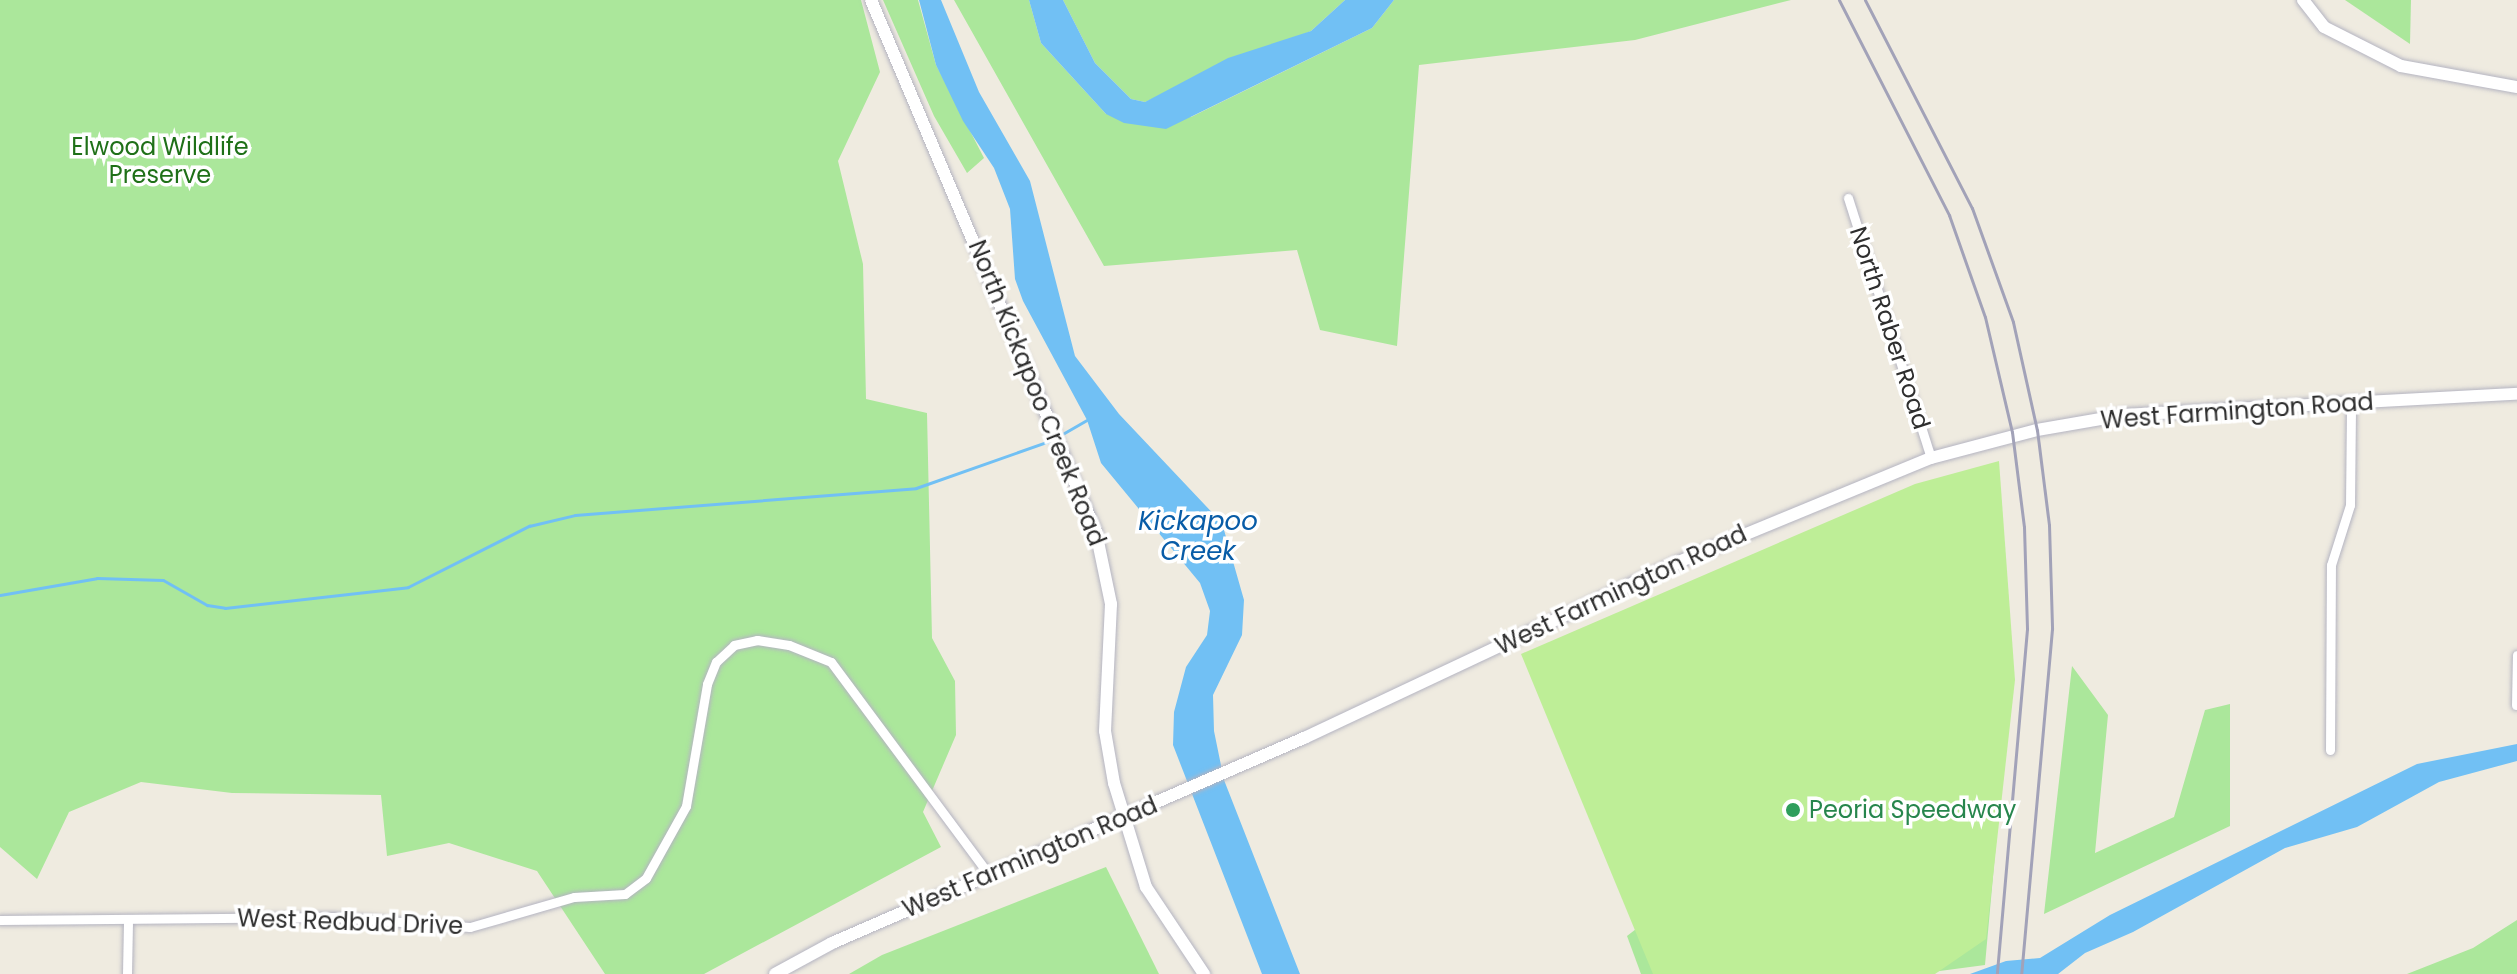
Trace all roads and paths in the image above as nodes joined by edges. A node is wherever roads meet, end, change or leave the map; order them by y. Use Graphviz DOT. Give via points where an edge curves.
graph roads {
  1 [pos="871,0"];
  2 [pos="2303,0"];
  3 [pos="2517,87"];
  4 [pos="1848,198"];
  5 [pos="2517,394"];
  6 [pos="2351,402"];
  7 [pos="1931,458"];
  8 [pos="2517,655"];
  9 [pos="2516,705"];
  10 [pos="2330,750"];
  11 [pos="1122,817"];
  12 [pos="989,875"];
  13 [pos="0,920"];
  14 [pos="128,920"];
  15 [pos="127,974"];
  16 [pos="775,974"];
  17 [pos="1204,974"];
  1 -- 11 [label="main road, North Kickapoo Creek Road" via="1096,532 1109,581 1105,731"];
  2 -- 3 [label="main road" via="2324,27 2401,66"];
  4 -- 7 [label="street, North Raber Road"];
  5 -- 6 [label="main road, West Farmington Road"];
  6 -- 7 [label="main road, West Farmington Road" via="2124,415 2037,430"];
  6 -- 10 [label="street" via="2350,505 2331,565"];
  7 -- 11 [label="main road, West Farmington Road" via="1676,563 1304,738"];
  8 -- 9 [label="street"];
  11 -- 12 [label="main road, West Farmington Road"];
  11 -- 17 [label="main road, North Kickapoo Creek Road" via="1146,887"];
  12 -- 14 [label="street, West Redbud Drive" via="831,662 789,645 757,640 734,645 716,662 707,684 686,806 646,878 625,894 574,897 470,927 343,918"];
  12 -- 16 [label="main road, West Farmington Road" via="832,943"];
  13 -- 14 [label="street, West Redbud Drive"];
  14 -- 15 [label="street"];
}
